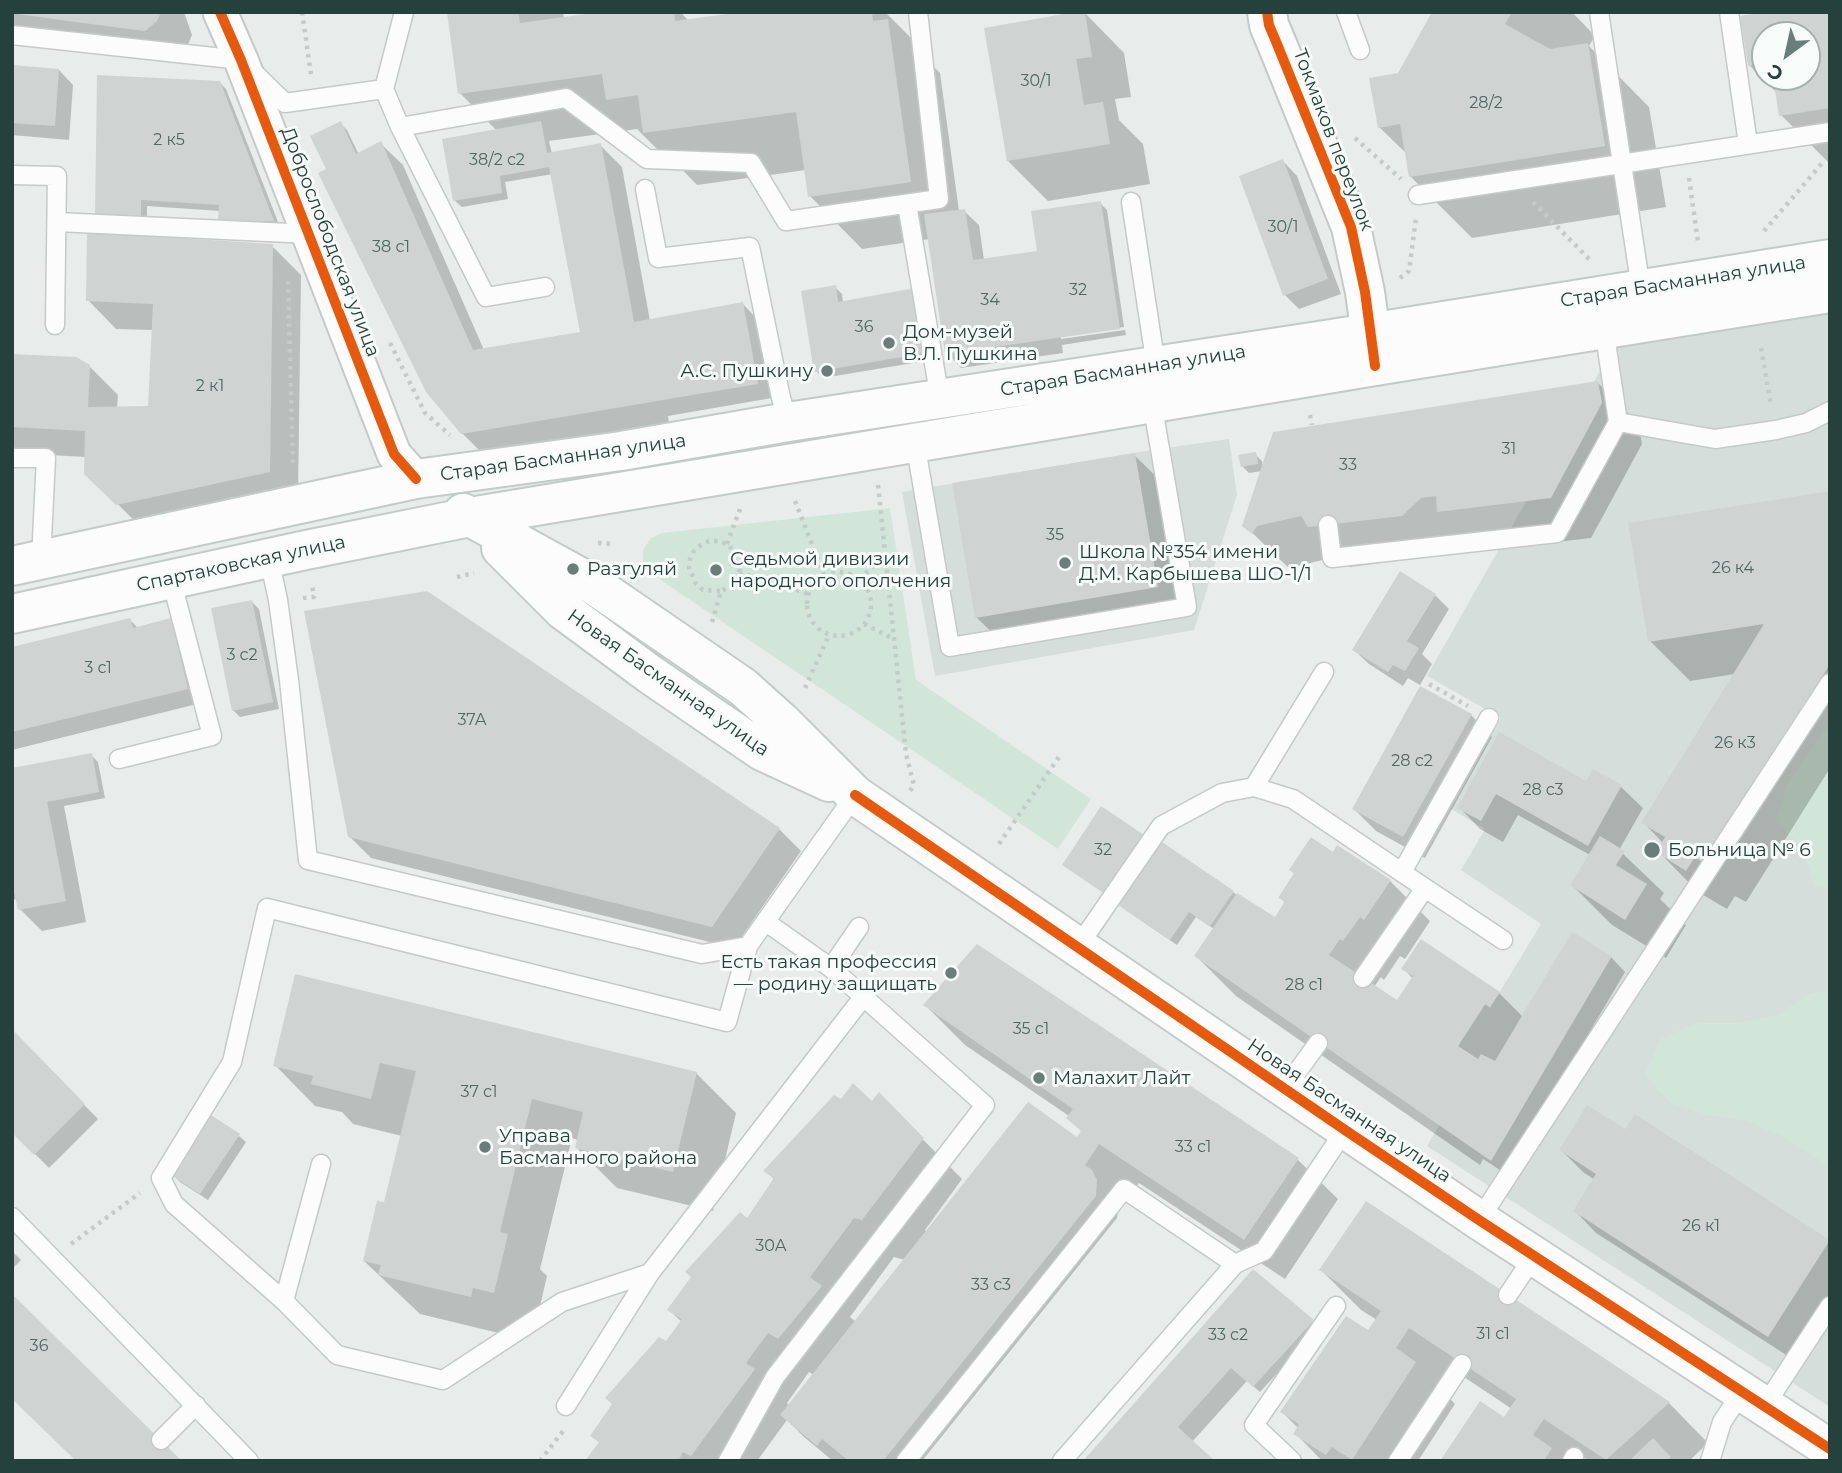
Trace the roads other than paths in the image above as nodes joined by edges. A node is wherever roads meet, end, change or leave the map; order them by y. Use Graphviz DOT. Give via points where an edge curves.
graph roads {
  1 [pos="220,12"];
  2 [pos="404,12"];
  3 [pos="918,12"];
  4 [pos="1267,12"];
  5 [pos="1346,12"];
  6 [pos="1599,12"];
  7 [pos="1729,12"];
  8 [pos="12,36"];
  9 [pos="1360,50"];
  10 [pos="241,60"];
  11 [pos="384,89"];
  12 [pos="401,127"];
  13 [pos="1830,132"];
  14 [pos="1748,144"];
  15 [pos="1622,163"];
  16 [pos="12,175"];
  17 [pos="645,189"];
  18 [pos="1419,195"];
  19 [pos="1131,202"];
  20 [pos="907,204"];
  21 [pos="57,222"];
  22 [pos="310,234"];
  23 [pos="1830,259"];
  24 [pos="545,287"];
  25 [pos="1642,289"];
  26 [pos="1830,293"];
  27 [pos="55,325"];
  28 [pos="1604,329"];
  29 [pos="1373,349"];
  30 [pos="1154,384"];
  31 [pos="940,399"];
  32 [pos="1830,411"];
  33 [pos="788,422"];
  34 [pos="1618,422"];
  35 [pos="915,442"];
  36 [pos="12,458"];
  37 [pos="416,479"];
  38 [pos="470,517"];
  39 [pos="1328,525"];
  40 [pos="269,558"];
  41 [pos="27,563"];
  42 [pos="170,579"];
  43 [pos="12,614"];
  44 [pos="1325,672"];
  45 [pos="1830,684"];
  46 [pos="1489,718"];
  47 [pos="119,759"];
  48 [pos="1254,787"];
  49 [pos="855,795"];
  50 [pos="1402,873"];
  51 [pos="1425,887"];
  52 [pos="766,922"];
  53 [pos="859,928"];
  54 [pos="1503,940"];
  55 [pos="748,946"];
  56 [pos="1077,948"];
  57 [pos="831,968"];
  58 [pos="1363,978"];
  59 [pos="864,996"];
  60 [pos="1318,1042"];
  61 [pos="1285,1089"];
  62 [pos="1345,1130"];
  63 [pos="321,1164"];
  64 [pos="12,1217"];
  65 [pos="1479,1220"];
  66 [pos="1534,1256"];
  67 [pos="1236,1264"];
  68 [pos="650,1273"];
  69 [pos="1508,1295"];
  70 [pos="284,1301"];
  71 [pos="1336,1306"];
  72 [pos="1830,1306"];
  73 [pos="1462,1364"];
  74 [pos="1753,1399"];
  75 [pos="196,1405"];
  76 [pos="566,1406"];
  77 [pos="160,1440"];
  78 [pos="1830,1449"];
  79 [pos="249,1461"];
  80 [pos="728,1461"];
  81 [pos="906,1461"];
  82 [pos="1062,1461"];
  83 [pos="1292,1461"];
  84 [pos="1398,1461"];
  85 [pos="1710,1461"];
  1 -- 10 [label="street, Доброслободская улица"];
  2 -- 11 [label="lane"];
  3 -- 20 [label="lane" via="939,199"];
  4 -- 29 [label="main road, Токмаков переулок" via="1351,226"];
  5 -- 9 [label="lane"];
  6 -- 15 [label="lane"];
  7 -- 14 [label="lane"];
  8 -- 10 [label="lane"];
  10 -- 11 [label="lane" via="285,103"];
  10 -- 22 [label="street, Доброслободская улица"];
  11 -- 12 [label="lane"];
  12 -- 20 [label="lane" via="566,98 648,159 751,163 786,221"];
  12 -- 24 [label="lane" via="486,297"];
  13 -- 14 [label="lane"];
  14 -- 15 [label="lane"];
  15 -- 18 [label="lane"];
  15 -- 25 [label="lane"];
  16 -- 21 [label="lane" via="57,176"];
  17 -- 33 [label="lane" via="658,258 750,247"];
  19 -- 30 [label="lane"];
  20 -- 31 [label="lane"];
  21 -- 22 [label="lane"];
  21 -- 27 [label="lane"];
  22 -- 37 [label="street, Доброслободская улица" via="394,454"];
  23 -- 25 [label="main road, Старая Басманная улица"];
  25 -- 29 [label="main road, Старая Басманная улица"];
  26 -- 28 [label="main road, Старая Басманная улица"];
  28 -- 29 [label="main road, Старая Басманная улица"];
  28 -- 34 [label="lane"];
  29 -- 30 [label="main road, Старая Басманная улица"];
  30 -- 31 [label="main road, Старая Басманная улица"];
  30 -- 35 [label="main road, Старая Басманная улица"];
  30 -- 35 [label="lane" via="1187,607 950,647"];
  31 -- 33 [label="main road, Старая Басманная улица"];
  32 -- 34 [label="lane" via="1806,423 1715,439"];
  33 -- 37 [label="main road, Старая Басманная улица"];
  34 -- 39 [label="lane" via="1558,533 1332,558"];
  35 -- 38 [label="main road, Старая Басманная улица"];
  36 -- 41 [label="lane" via="46,458"];
  37 -- 38 [label="main road, Новая Басманная улица"];
  37 -- 41 [label="main road"];
  38 -- 40 [label="main road, Спартаковская улица"];
  38 -- 49 [label="main road, Новая Басманная улица" via="563,610 651,676 762,751"];
  40 -- 42 [label="main road, Спартаковская улица"];
  40 -- 55 [label="lane" via="289,680 308,860 702,954"];
  42 -- 43 [label="main road, Спартаковская улица"];
  42 -- 47 [label="lane" via="212,736"];
  44 -- 48 [label="lane"];
  45 -- 65 [label="lane"];
  46 -- 50 [label="lane"];
  48 -- 50 [label="lane" via="1293,799"];
  48 -- 56 [label="lane" via="1222,793 1161,826"];
  49 -- 52 [label="lane"];
  49 -- 56 [label="main road, Новая Басманная улица"];
  50 -- 51 [label="lane"];
  51 -- 54 [label="lane"];
  51 -- 58 [label="lane"];
  52 -- 55 [label="lane"];
  52 -- 57 [label="lane"];
  53 -- 57 [label="lane"];
  55 -- 70 [label="lane" via="727,1022 267,908 232,1062 161,1178 174,1204"];
  56 -- 61 [label="main road, Новая Басманная улица"];
  57 -- 59 [label="lane"];
  59 -- 68 [label="lane"];
  59 -- 80 [label="lane" via="985,1105 775,1377"];
  60 -- 61 [label="lane"];
  61 -- 62 [label="main road, Новая Басманная улица"];
  62 -- 65 [label="main road, Новая Басманная улица"];
  62 -- 67 [label="lane" via="1264,1251"];
  63 -- 70 [label="lane"];
  64 -- 75 [label="lane"];
  65 -- 66 [label="main road, Новая Басманная улица"];
  66 -- 69 [label="lane"];
  66 -- 74 [label="main road, Новая Басманная улица"];
  67 -- 81 [label="lane" via="1124,1189"];
  67 -- 82 [label="lane"];
  68 -- 70 [label="lane" via="562,1302 443,1380 337,1355"];
  68 -- 76 [label="lane"];
  71 -- 83 [label="lane" via="1254,1425"];
  72 -- 74 [label="lane"];
  73 -- 84 [label="lane"];
  74 -- 78 [label="main road, Новая Басманная улица"];
  74 -- 85 [label="lane" via="1722,1422"];
  75 -- 77 [label="lane"];
  75 -- 79 [label="lane"];
}
